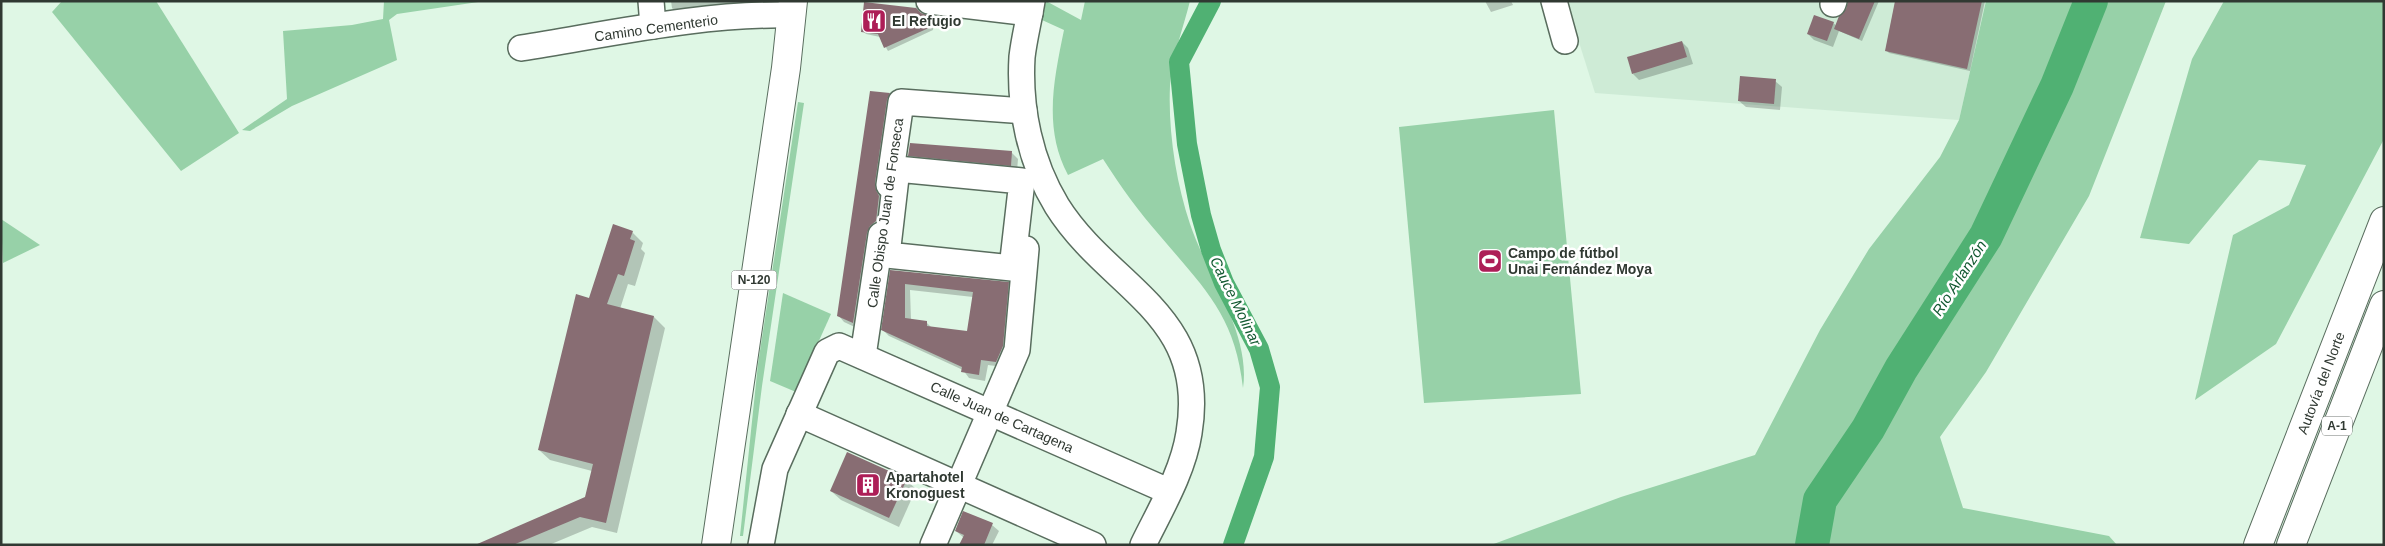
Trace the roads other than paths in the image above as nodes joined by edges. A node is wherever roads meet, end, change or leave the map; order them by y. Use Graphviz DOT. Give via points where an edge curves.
graph roads {
  1 [pos="651,1"];
  2 [pos="929,1"];
  3 [pos="1554,1"];
  4 [pos="965,3"];
  5 [pos="1031,7"];
  6 [pos="793,8"];
  7 [pos="652,26"];
  8 [pos="1565,41"];
  9 [pos="521,48"];
  10 [pos="1024,111"];
  11 [pos="897,169"];
  12 [pos="1034,195"];
  13 [pos="2384,221"];
  14 [pos="2383,306"];
  15 [pos="864,356"];
  16 [pos="991,412"];
  17 [pos="799,414"];
  18 [pos="728,453"];
  19 [pos="959,485"];
  20 [pos="1168,491"];
  21 [pos="716,545"];
  22 [pos="730,545"];
  23 [pos="762,545"];
  24 [pos="933,545"];
  25 [pos="1093,545"];
  26 [pos="1144,545"];
  27 [pos="2258,545"];
  28 [pos="2291,545"];
  1 -- 7 [label="street"];
  2 -- 4 [label="street"];
  3 -- 8 [label="street"];
  4 -- 5 [label="street"];
  5 -- 10 [label="street" via="1022,56"];
  6 -- 7 [label="street, Camino Cementerio" via="752,16"];
  6 -- 18 [label="highway, N-120"];
  7 -- 9 [label="street, Camino Cementerio"];
  10 -- 15 [label="street, Calle Obispo Juan de Fonseca" via="901,102"];
  10 -- 20 [label="street" via="1037,165 1057,205 1083,238 1158,314 1184,356 1191,393 1189,434"];
  11 -- 11 [label="street" via="1022,181 1012,268 887,255"];
  12 -- 16 [label="street" via="1030,206 1017,350"];
  13 -- 27 [label="highway, Autovía del Norte / A-1"];
  14 -- 28 [label="highway, A-1"];
  15 -- 16 [label="street, Calle Juan de Cartagena"];
  15 -- 17 [label="street, Calle Juan de Cartagena" via="843,347 834,347 827,352"];
  16 -- 19 [label="street"];
  16 -- 20 [label="street, Calle Juan de Cartagena"];
  17 -- 19 [label="street"];
  17 -- 23 [label="street" via="771,479"];
  18 -- 21 [label="highway, N-120"];
  18 -- 22 [label="street" via="736,479"];
  19 -- 24 [label="street"];
  19 -- 25 [label="street"];
  20 -- 26 [label="street"];
}
